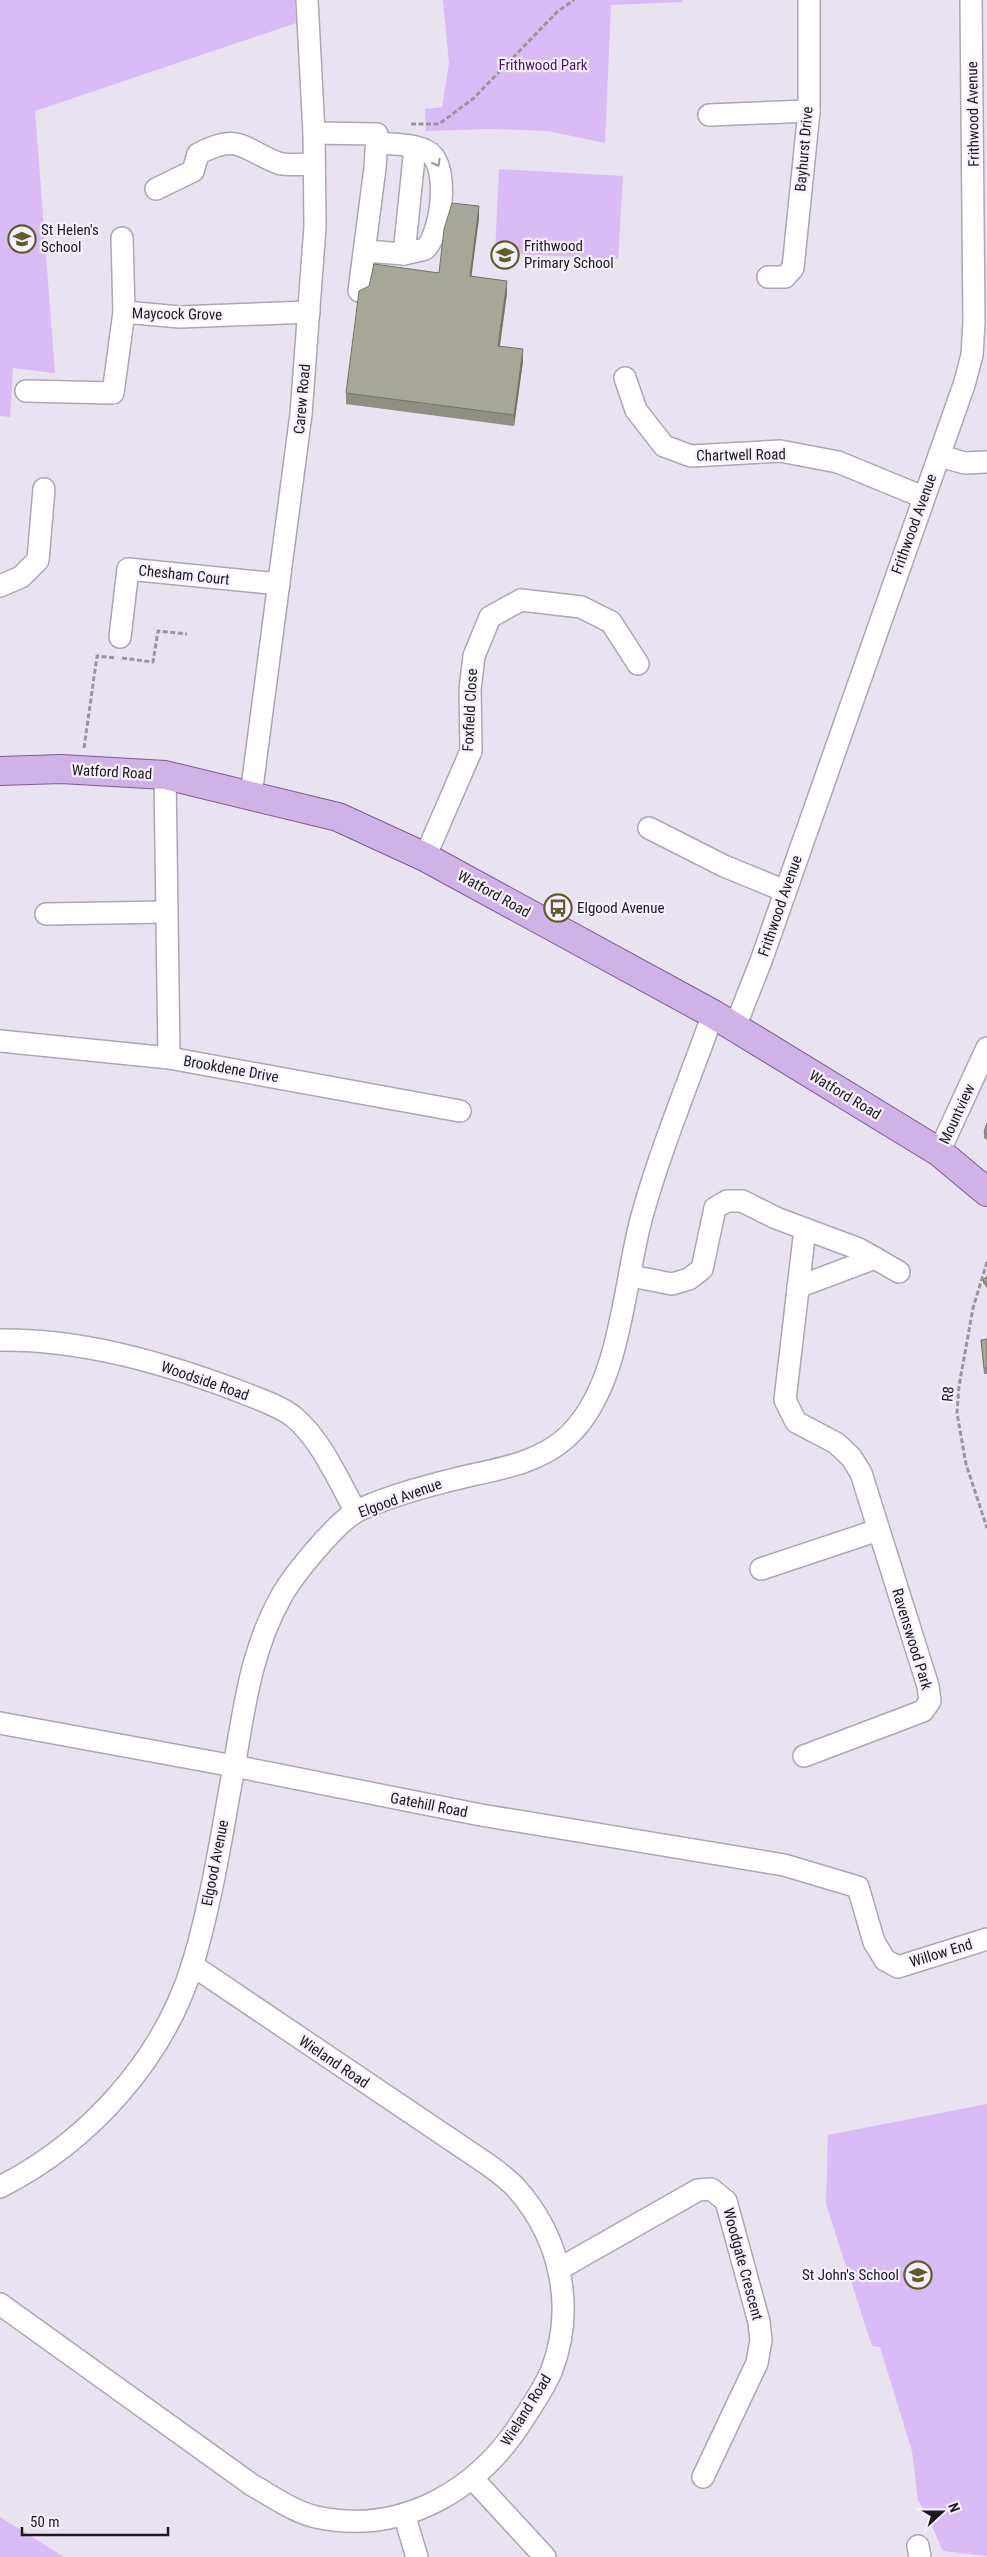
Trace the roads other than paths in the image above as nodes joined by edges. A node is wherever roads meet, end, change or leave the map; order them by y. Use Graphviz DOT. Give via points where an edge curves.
graph roads {
  1 [pos="306,0"];
  2 [pos="809,0"];
  3 [pos="971,0"];
  4 [pos="809,110"];
  5 [pos="709,115"];
  6 [pos="314,134"];
  7 [pos="377,138"];
  8 [pos="415,148"];
  9 [pos="313,164"];
  10 [pos="156,189"];
  11 [pos="980,206"];
  12 [pos="122,238"];
  13 [pos="365,251"];
  14 [pos="404,254"];
  15 [pos="768,277"];
  16 [pos="359,291"];
  17 [pos="124,312"];
  18 [pos="309,312"];
  19 [pos="980,356"];
  20 [pos="625,378"];
  21 [pos="26,391"];
  22 [pos="939,456"];
  23 [pos="987,462"];
  24 [pos="44,489"];
  25 [pos="923,497"];
  26 [pos="279,584"];
  27 [pos="0,586"];
  28 [pos="120,637"];
  29 [pos="638,664"];
  30 [pos="0,771"];
  31 [pos="165,774"];
  32 [pos="251,795"];
  33 [pos="649,828"];
  34 [pos="425,857"];
  35 [pos="785,891"];
  36 [pos="167,912"];
  37 [pos="46,914"];
  38 [pos="724,1021"];
  39 [pos="0,1041"];
  40 [pos="987,1048"];
  41 [pos="169,1058"];
  42 [pos="460,1111"];
  43 [pos="939,1152"];
  44 [pos="987,1192"];
  45 [pos="805,1230"];
  46 [pos="875,1258"];
  47 [pos="899,1272"];
  48 [pos="631,1276"];
  49 [pos="798,1288"];
  50 [pos="0,1340"];
  51 [pos="356,1512"];
  52 [pos="878,1530"];
  53 [pos="761,1569"];
  54 [pos="0,1723"];
  55 [pos="804,1756"];
  56 [pos="234,1766"];
  57 [pos="858,1888"];
  58 [pos="987,1939"];
  59 [pos="192,1965"];
  60 [pos="0,2187"];
  61 [pos="559,2269"];
  62 [pos="0,2304"];
  63 [pos="703,2477"];
  64 [pos="473,2479"];
  65 [pos="404,2514"];
  66 [pos="417,2557"];
  67 [pos="545,2557"];
  1 -- 6 [label="street, Carew Road"];
  2 -- 4 [label="street, Bayhurst Drive"];
  3 -- 11 [label="street, Frithwood Avenue"];
  4 -- 5 [label="street"];
  4 -- 15 [label="street, Bayhurst Drive" via="792,268 785,277"];
  6 -- 7 [label="street"];
  6 -- 9 [label="street, Carew Road"];
  7 -- 8 [label="street"];
  7 -- 13 [label="street"];
  8 -- 14 [label="street"];
  8 -- 14 [label="street, one-way" via="430,153 438,162 442,183 435,235 424,250"];
  9 -- 10 [label="street" via="280,164 242,144 216,144 198,154 193,171"];
  9 -- 18 [label="street, Carew Road" via="315,227"];
  11 -- 19 [label="street, Frithwood Avenue"];
  12 -- 17 [label="street"];
  13 -- 14 [label="street"];
  13 -- 16 [label="street"];
  17 -- 18 [label="street, Maycock Grove" via="180,317"];
  17 -- 21 [label="street, Maycock Grove" via="113,393"];
  18 -- 26 [label="street, Carew Road" via="302,414"];
  19 -- 22 [label="street, Frithwood Avenue"];
  20 -- 25 [label="street, Chartwell Road" via="636,410 664,446 691,456 780,451 838,462"];
  22 -- 23 [label="street" via="965,463"];
  22 -- 25 [label="street, Frithwood Avenue"];
  24 -- 27 [label="street" via="38,560 21,577"];
  25 -- 35 [label="street, Frithwood Avenue"];
  26 -- 28 [label="street, Chesham Court" via="128,569"];
  26 -- 32 [label="street, Carew Road"];
  29 -- 34 [label="street, Foxfield Close" via="611,622 581,607 521,600 490,617 474,656 470,689 471,751"];
  30 -- 31 [label="main road, Watford Road"];
  31 -- 32 [label="main road, Watford Road"];
  31 -- 36 [label="street"];
  32 -- 34 [label="main road, Watford Road" via="338,817"];
  33 -- 35 [label="street" via="724,866"];
  34 -- 38 [label="main road, Watford Road"];
  35 -- 38 [label="street, Frithwood Avenue"];
  36 -- 37 [label="street"];
  36 -- 41 [label="street"];
  38 -- 43 [label="main road, Watford Road"];
  38 -- 48 [label="street, Elgood Avenue" via="675,1118 641,1218"];
  39 -- 41 [label="street, Brookdene Drive"];
  40 -- 43 [label="street, Mountview"];
  41 -- 42 [label="street, Brookdene Drive"];
  43 -- 44 [label="main road, Watford Road"];
  45 -- 46 [label="street"];
  45 -- 48 [label="street" via="742,1201 727,1201 715,1208 702,1269 689,1279 672,1284"];
  45 -- 49 [label="street, Ravenswood Park"];
  46 -- 47 [label="street"];
  46 -- 49 [label="street"];
  48 -- 51 [label="street, Elgood Avenue" via="606,1374 586,1413 570,1435 549,1451 508,1468 433,1484"];
  49 -- 52 [label="street, Ravenswood Park" via="785,1400 796,1422 836,1443 851,1457 861,1473"];
  50 -- 51 [label="street, Woodside Road" via="84,1347 177,1368 277,1406 293,1417 317,1443"];
  51 -- 56 [label="street, Elgood Avenue" via="310,1556 281,1596 259,1642"];
  52 -- 53 [label="street"];
  52 -- 55 [label="street, Ravenswood Park" via="930,1701 923,1711"];
  54 -- 56 [label="street, Gatehill Road"];
  56 -- 57 [label="street, Gatehill Road" via="481,1815 784,1865"];
  56 -- 59 [label="street, Elgood Avenue"];
  57 -- 58 [label="street, Willow End" via="874,1942 885,1960 898,1967"];
  59 -- 60 [label="street, Elgood Avenue" via="163,2031 119,2094 82,2132 58,2151"];
  59 -- 61 [label="street, Wieland Road" via="490,2166 514,2186 539,2220"];
  61 -- 63 [label="street, Woodgate Crescent" via="698,2190 711,2189 726,2200 761,2340 757,2362"];
  61 -- 64 [label="street, Wieland Road" via="562,2330 551,2372 505,2446"];
  62 -- 65 [label="street, Wieland Road" via="252,2486 293,2508 336,2520 378,2519"];
  64 -- 65 [label="street, Wieland Road" via="435,2503"];
  64 -- 67 [label="street"];
  65 -- 66 [label="street"];
}
